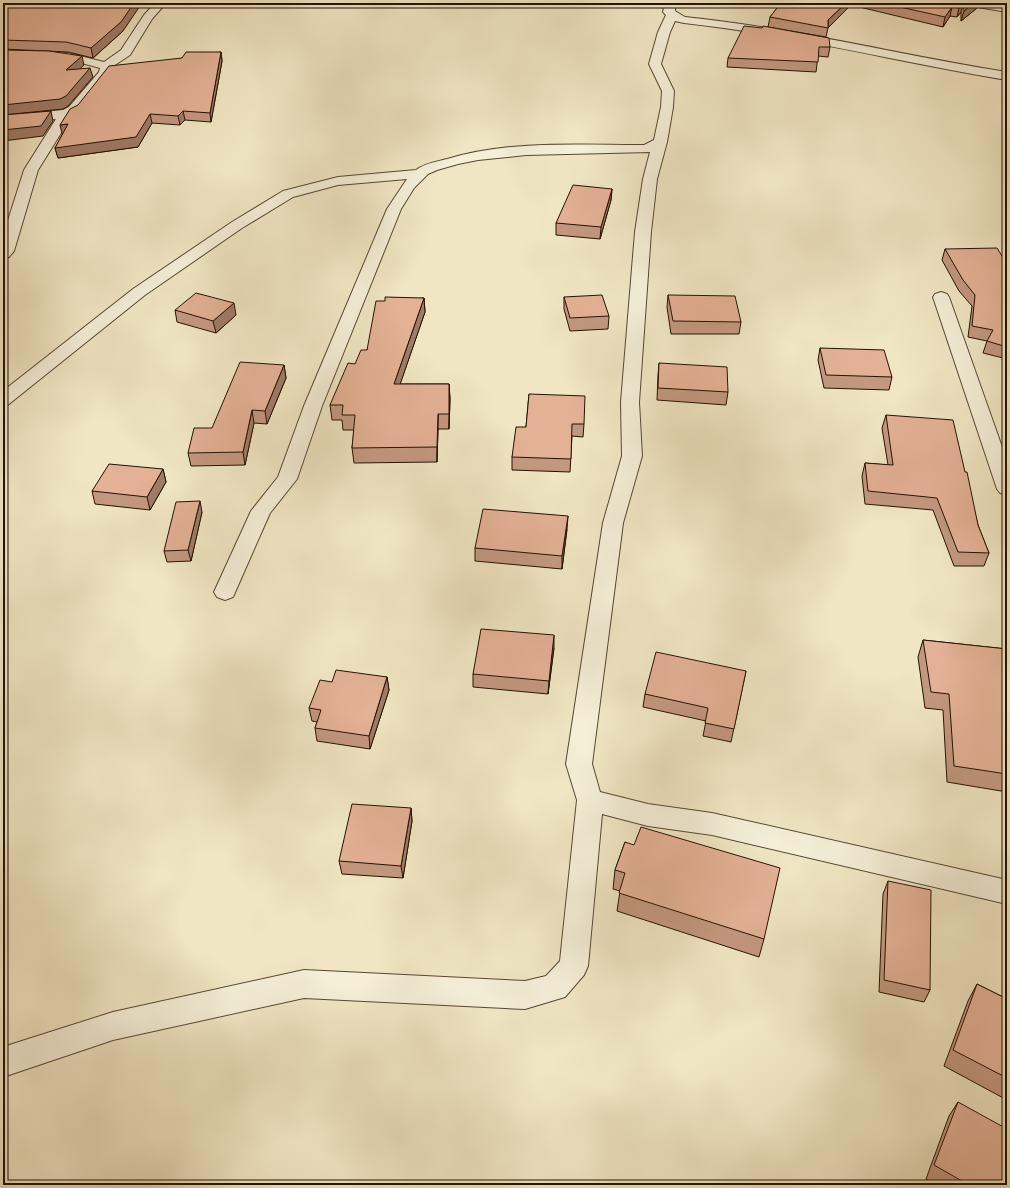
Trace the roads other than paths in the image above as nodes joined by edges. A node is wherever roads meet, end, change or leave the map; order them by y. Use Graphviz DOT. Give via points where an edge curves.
graph roads {
  1 [pos="161,3"];
  2 [pos="972,3"];
  3 [pos="671,8"];
  4 [pos="1007,9"];
  5 [pos="3,54"];
  6 [pos="106,66"];
  7 [pos="1007,76"];
  8 [pos="66,114"];
  9 [pos="3,120"];
  10 [pos="660,142"];
  11 [pos="420,174"];
  12 [pos="3,254"];
  13 [pos="941,297"];
  14 [pos="3,400"];
  15 [pos="1007,488"];
  16 [pos="224,592"];
  17 [pos="590,800"];
  18 [pos="1007,892"];
  19 [pos="3,1062"];
  1 -- 6 [label="street" via="148,17 126,52"];
  2 -- 4 [label="street"];
  3 -- 7 [label="street" via="676,17 684,20 712,22 812,39"];
  3 -- 10 [label="street" via="655,64 668,91"];
  5 -- 6 [label="street" via="65,57"];
  6 -- 8 [label="street" via="105,73 74,110"];
  8 -- 9 [label="street"];
  8 -- 12 [label="street" via="31,170"];
  10 -- 11 [label="street" via="646,149 530,150 470,158 428,168"];
  10 -- 17 [label="street" via="650,179 643,232 630,402 632,456 613,523 579,764"];
  11 -- 14 [label="street" via="338,181 288,194 237,225 139,292"];
  11 -- 16 [label="street" via="408,187 394,210 313,406 287,479 261,511"];
  13 -- 15 [label="street"];
  17 -- 18 [label="street" via="648,815 720,826"];
  17 -- 19 [label="street" via="574,966 555,987 525,995 304,984 113,1026"];
}
